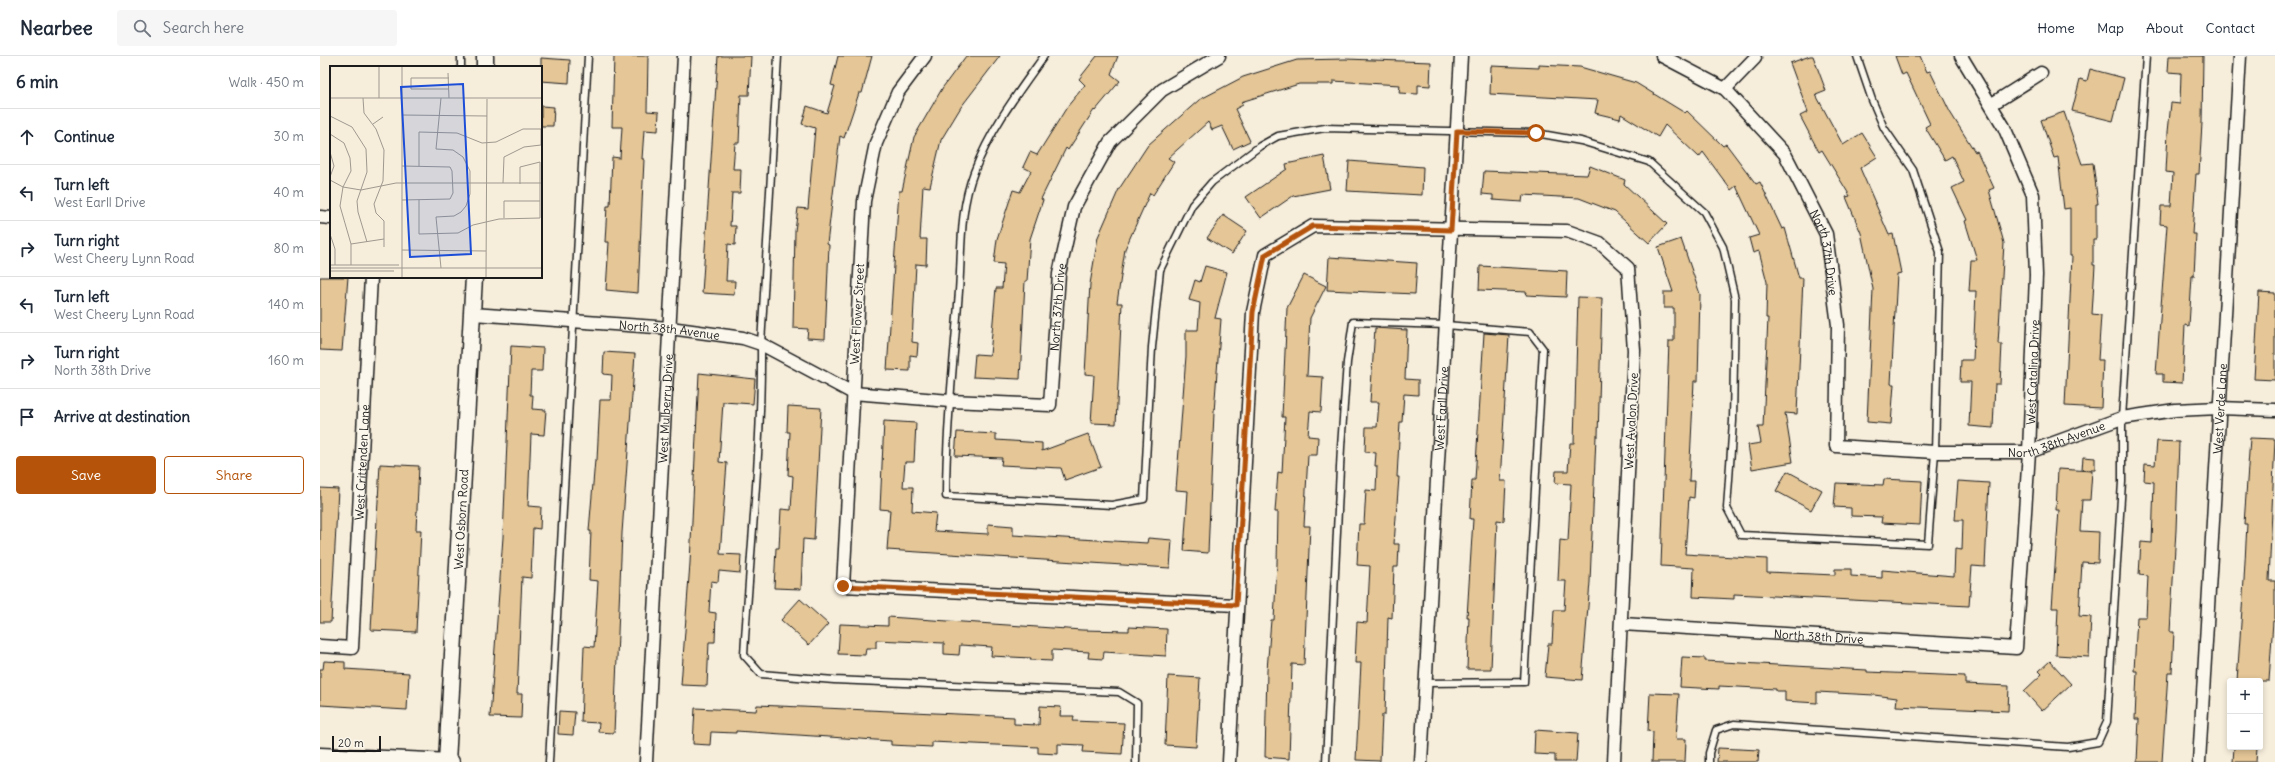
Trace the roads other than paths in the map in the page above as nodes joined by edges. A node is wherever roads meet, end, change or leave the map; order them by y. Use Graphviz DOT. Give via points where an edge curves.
graph roads {
  1 [pos="461,56"];
  2 [pos="588,56"];
  3 [pos="684,56"];
  4 [pos="778,56"];
  5 [pos="925,56"];
  6 [pos="1044,56"];
  7 [pos="1219,56"];
  8 [pos="1462,56"];
  9 [pos="1662,56"];
  10 [pos="1858,56"];
  11 [pos="1961,56"];
  12 [pos="2146,56"];
  13 [pos="2240,56"];
  14 [pos="1755,58"];
  15 [pos="1197,61"];
  16 [pos="460,66"];
  17 [pos="2041,73"];
  18 [pos="1725,89"];
  19 [pos="1992,104"];
  20 [pos="1457,131"];
  21 [pos="320,217"];
  22 [pos="330,218"];
  23 [pos="1451,230"];
  24 [pos="371,278"];
  25 [pos="474,278"];
  26 [pos="473,314"];
  27 [pos="573,322"];
  28 [pos="1446,325"];
  29 [pos="670,328"];
  30 [pos="761,344"];
  31 [pos="854,393"];
  32 [pos="950,401"];
  33 [pos="2219,408"];
  34 [pos="2275,410"];
  35 [pos="2122,418"];
  36 [pos="1836,446"];
  37 [pos="1935,452"];
  38 [pos="2029,452"];
  39 [pos="1236,605"];
  40 [pos="1622,624"];
  41 [pos="320,646"];
  42 [pos="2016,648"];
  43 [pos="1425,683"];
  44 [pos="320,756"];
  45 [pos="447,762"];
  46 [pos="451,762"];
  47 [pos="549,762"];
  48 [pos="646,762"];
  49 [pos="1136,762"];
  50 [pos="1229,762"];
  51 [pos="1326,762"];
  52 [pos="1421,762"];
  53 [pos="1614,762"];
  54 [pos="1709,762"];
  55 [pos="2199,762"];
  1 -- 16 [label="lane"];
  2 -- 27 [label="lane"];
  3 -- 29 [label="street, West Mulberry Drive"];
  4 -- 30 [label="lane"];
  5 -- 31 [label="street, West Flower Street" via="898,92 876,143 864,202"];
  6 -- 32 [label="lane" via="996,124 974,172 961,219 961,264"];
  7 -- 15 [label="street, North 37th Drive"];
  8 -- 20 [label="street, West Earll Drive"];
  9 -- 18 [label="street, North 37th Drive"];
  10 -- 37 [label="lane" via="1884,128 1913,170 1940,252"];
  11 -- 19 [label="street, West Catalina Drive"];
  12 -- 35 [label="lane"];
  13 -- 33 [label="street, West Verde Lane"];
  14 -- 18 [label="street"];
  15 -- 32 [label="street, North 37th Drive" via="1162,90 1110,142 1074,207 1059,274 1050,405"];
  17 -- 19 [label="street"];
  18 -- 36 [label="street, North 37th Drive" via="1785,154 1826,234 1838,325"];
  19 -- 38 [label="street, West Catalina Drive" via="2033,195 2036,275"];
  20 -- 23 [label="street, West Earll Drive"];
  20 -- 32 [label="lane" via="1325,128 1278,136 1260,146 1212,182 1192,205 1160,270 1152,347 1144,499 1112,505 946,496"];
  20 -- 37 [label="lane" via="1536,133 1581,141 1650,162 1704,212 1723,247 1735,299 1727,508 1741,535 1928,544"];
  21 -- 22 [label="street"];
  23 -- 28 [label="street, West Earll Drive"];
  23 -- 39 [label="street, West Avalon Drive" via="1313,226 1265,255 1253,312"];
  23 -- 40 [label="street, West Avalon Drive" via="1567,231 1600,243 1628,268 1634,350"];
  24 -- 41 [label="street, West Crittenden Lane" via="352,648"];
  25 -- 26 [label="street, West Osborn Road"];
  26 -- 27 [label="street, North 38th Avenue"];
  26 -- 45 [label="street, West Osborn Road"];
  27 -- 29 [label="street, North 38th Avenue"];
  27 -- 47 [label="lane"];
  28 -- 43 [label="street, West Earll Drive"];
  28 -- 43 [label="lane" via="1530,332 1543,349 1530,600 1524,682"];
  28 -- 51 [label="lane" via="1353,322 1347,362 1341,447"];
  29 -- 30 [label="street, North 38th Avenue" via="743,338"];
  29 -- 48 [label="street, West Mulberry Drive"];
  30 -- 31 [label="street, North 38th Avenue"];
  30 -- 49 [label="lane" via="757,463 744,655 761,674 857,681 1119,692 1137,703"];
  31 -- 32 [label="street, North 37th Drive"];
  31 -- 39 [label="street, West Flower Street" via="843,586"];
  33 -- 34 [label="street, North 38th Avenue"];
  33 -- 35 [label="street, North 38th Avenue" via="2175,410"];
  33 -- 55 [label="street, West Verde Lane"];
  35 -- 38 [label="street, North 38th Avenue"];
  35 -- 54 [label="lane" via="2122,482 2107,722 2098,742 2068,747 1734,724 1716,730"];
  36 -- 37 [label="street, North 38th Avenue"];
  37 -- 38 [label="street, North 38th Avenue"];
  38 -- 42 [label="street, West Catalina Drive"];
  39 -- 50 [label="street, West Avalon Drive"];
  40 -- 42 [label="street, North 38th Drive"];
  40 -- 53 [label="street, West Avalon Drive"];
  43 -- 52 [label="street, West Earll Drive"];
  44 -- 45 [label="street"];
  45 -- 46 [label="street"];
}
